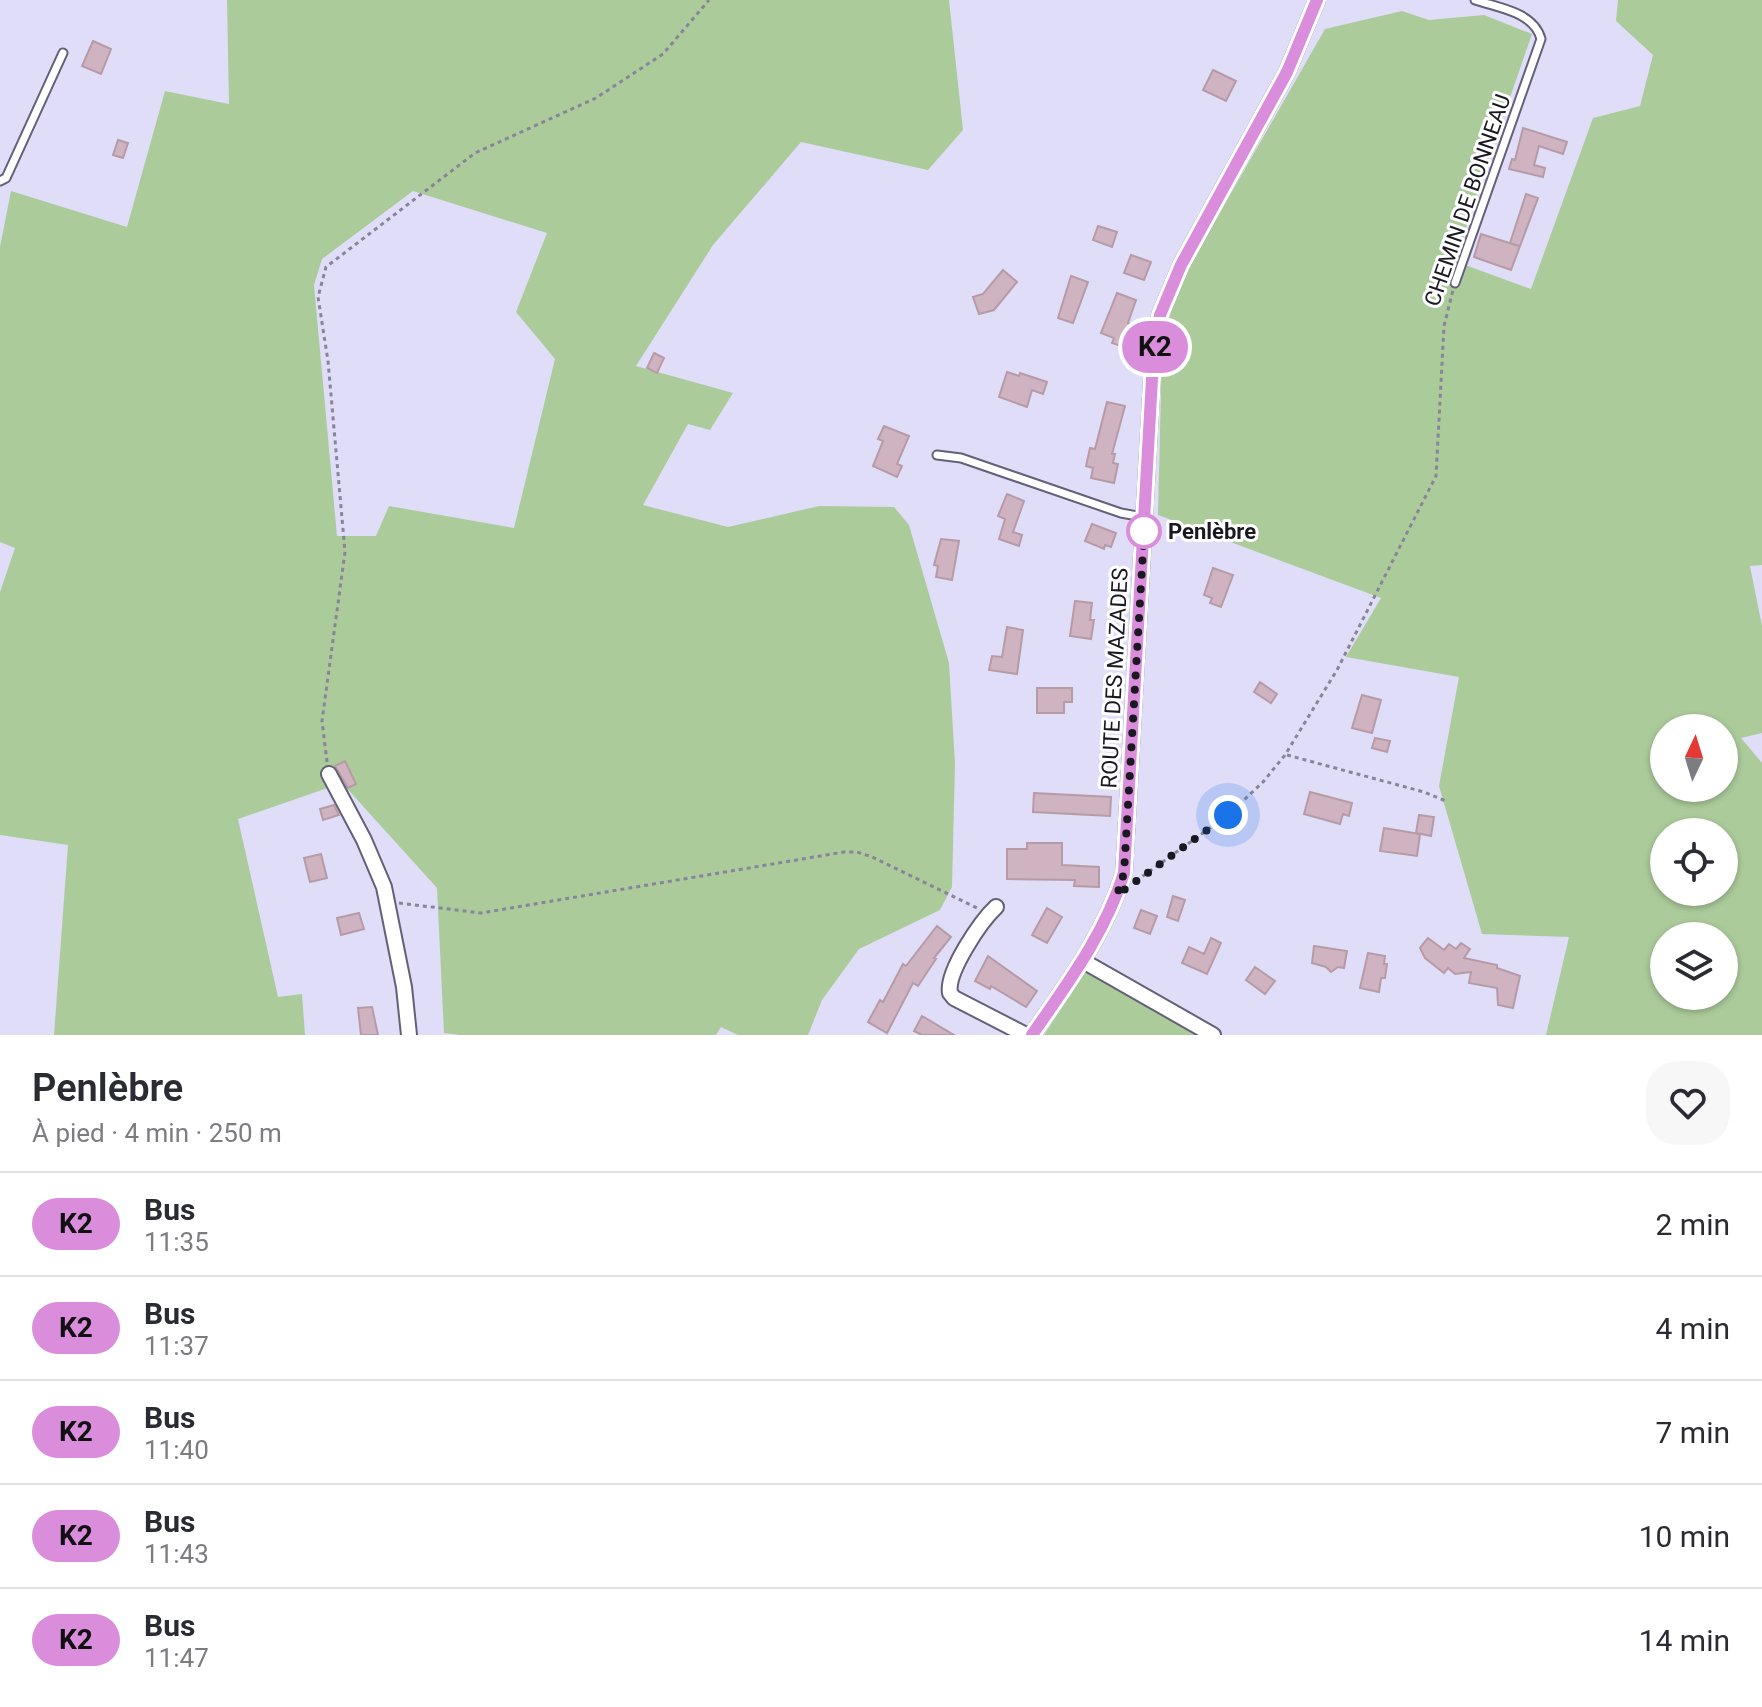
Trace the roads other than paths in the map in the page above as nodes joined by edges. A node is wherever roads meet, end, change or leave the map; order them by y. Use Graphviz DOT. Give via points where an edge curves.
graph roads {
  1 [pos="1317,0"];
  2 [pos="1475,0"];
  3 [pos="63,53"];
  4 [pos="0,181"];
  5 [pos="1455,283"];
  6 [pos="937,455"];
  7 [pos="1145,517"];
  8 [pos="329,774"];
  9 [pos="992,910"];
  10 [pos="1083,961"];
  11 [pos="409,1035"];
  12 [pos="1029,1035"];
  13 [pos="1213,1035"];
  1 -- 7 [label="street, ROUTE DES MAZADES" via="1287,72 1181,265 1160,315"];
  2 -- 5 [label="lane, CHEMIN DE BONNEAU" via="1524,16 1538,28 1541,39"];
  3 -- 4 [label="lane" via="6,178"];
  6 -- 7 [label="lane"];
  7 -- 10 [label="street, ROUTE DES MAZADES" via="1124,873"];
  8 -- 11 [label="street" via="384,887"];
  9 -- 12 [label="street" via="951,977 950,993"];
  10 -- 12 [label="street, ROUTE DES MAZADES"];
  10 -- 13 [label="street"];
}
